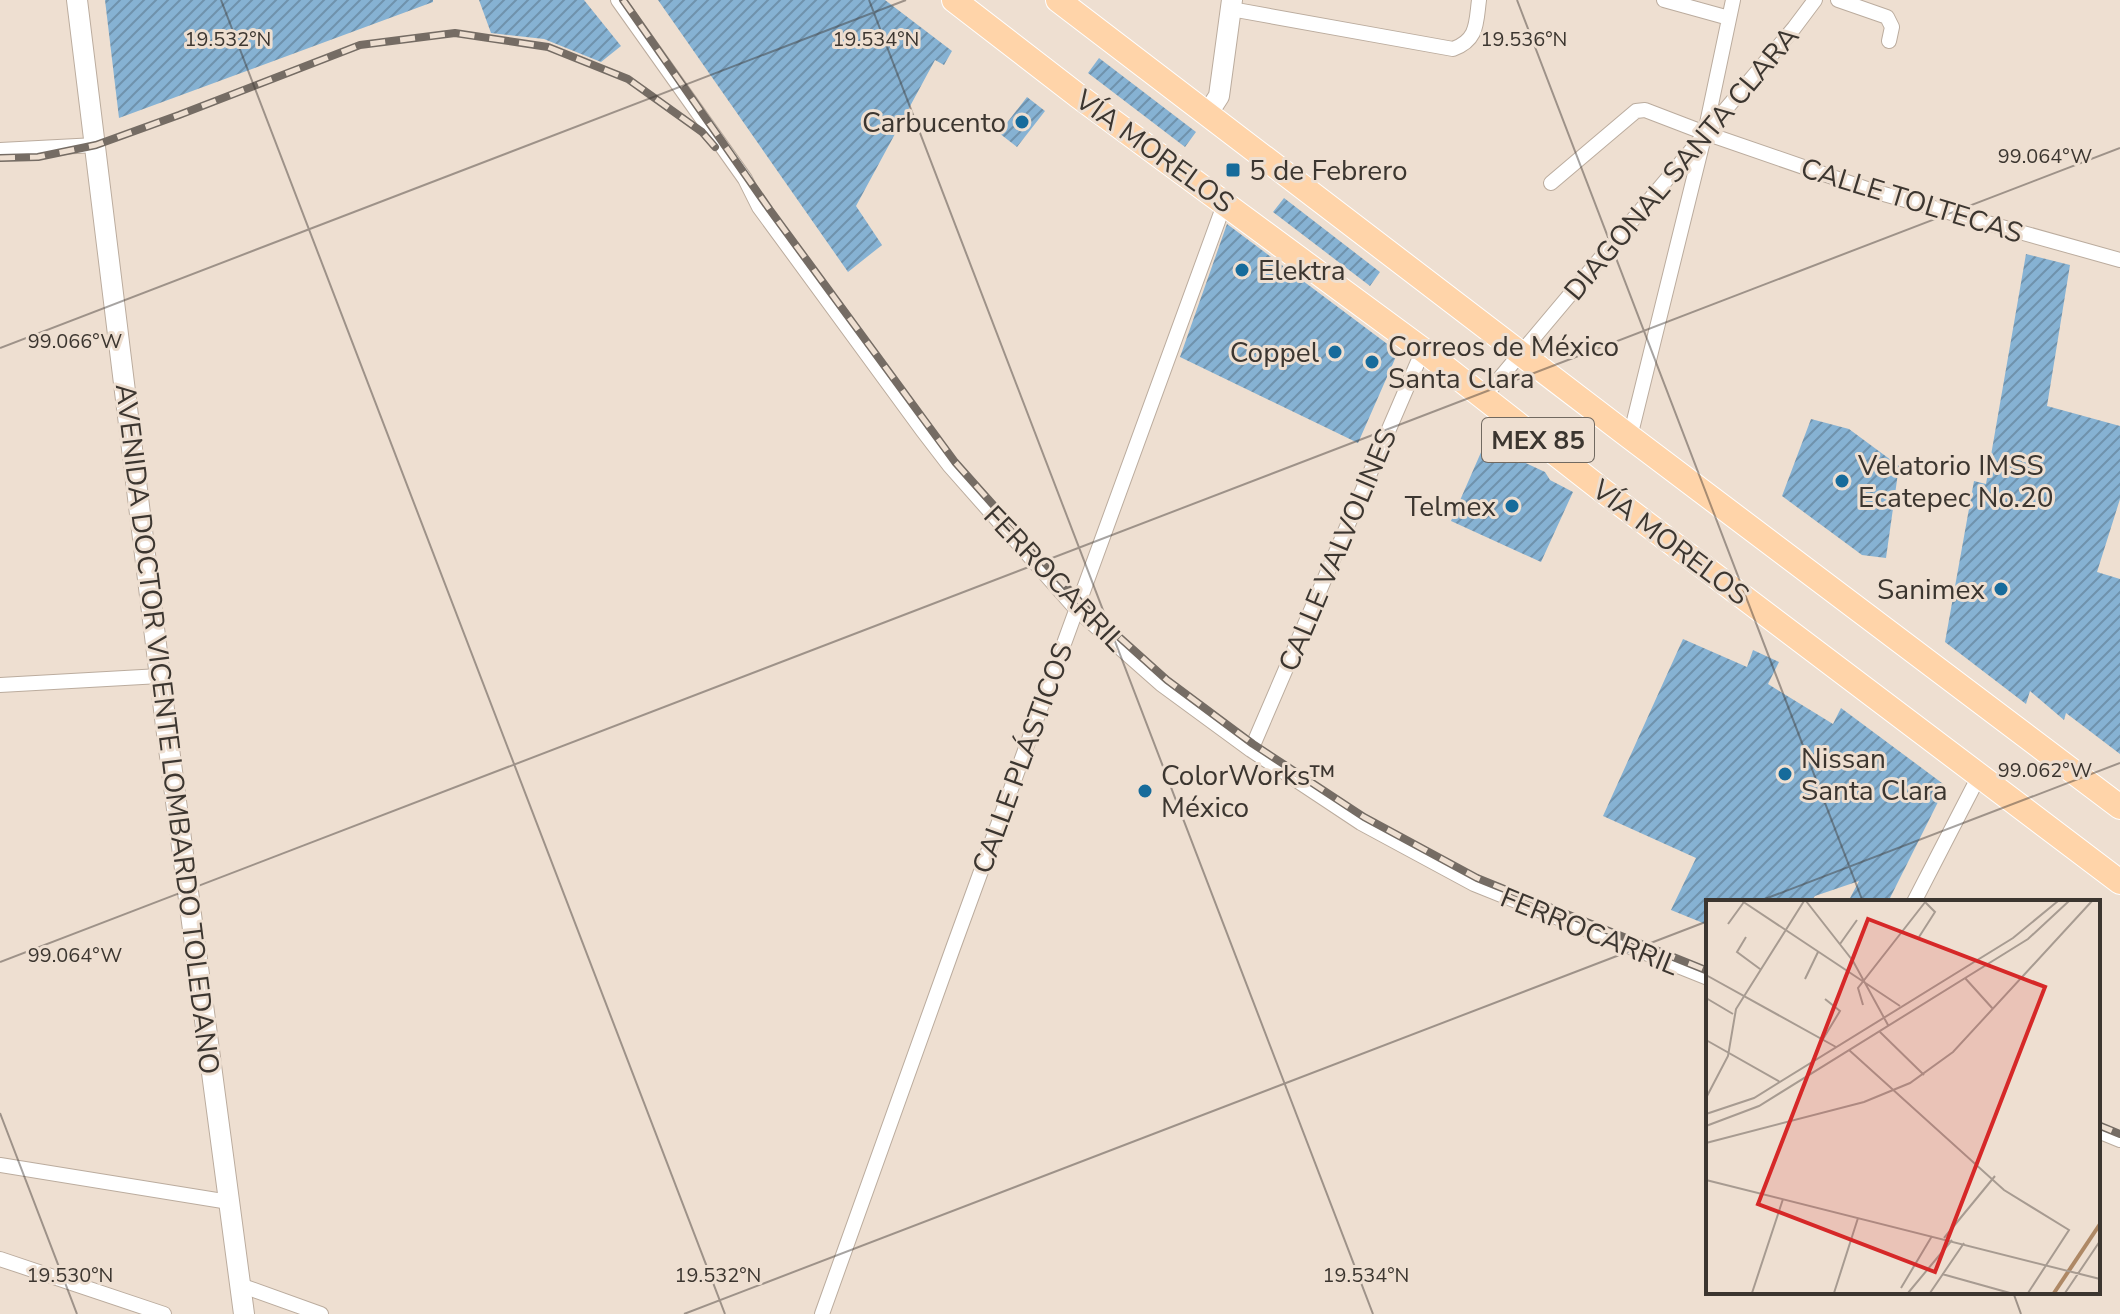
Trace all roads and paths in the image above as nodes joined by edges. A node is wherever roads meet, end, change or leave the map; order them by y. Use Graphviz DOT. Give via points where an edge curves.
graph roads {
  1 [pos="77,0"];
  2 [pos="618,0"];
  3 [pos="954,0"];
  4 [pos="1058,0"];
  5 [pos="1479,0"];
  6 [pos="1664,0"];
  7 [pos="1733,0"];
  8 [pos="1815,0"];
  9 [pos="1838,0"];
  10 [pos="1232,5"];
  11 [pos="1729,18"];
  12 [pos="1889,41"];
  13 [pos="1208,113"];
  14 [pos="1705,133"];
  15 [pos="96,145"];
  16 [pos="0,150"];
  17 [pos="1551,183"];
  18 [pos="1225,202"];
  19 [pos="2120,260"];
  20 [pos="1423,350"];
  21 [pos="1521,353"];
  22 [pos="1484,397"];
  23 [pos="1630,437"];
  24 [pos="1076,609"];
  25 [pos="160,676"];
  26 [pos="0,685"];
  27 [pos="1251,750"];
  28 [pos="1979,776"];
  29 [pos="2120,807"];
  30 [pos="2120,882"];
  31 [pos="1915,900"];
  32 [pos="1706,977"];
  33 [pos="2100,1132"];
  34 [pos="2120,1140"];
  35 [pos="0,1165"];
  36 [pos="229,1202"];
  37 [pos="0,1259"];
  38 [pos="240,1285"];
  39 [pos="164,1314"];
  40 [pos="244,1314"];
  41 [pos="321,1314"];
  42 [pos="822,1314"];
  1 -- 15 [label="street, AVENIDA DOCTOR VICENTE LOMBARDO TOLEDANO"];
  2 -- 24 [label="street, FERROCARRIL" via="745,179 759,207 923,431"];
  3 -- 18 [label="main road, VÍA MORELOS / MEX 85"];
  4 -- 13 [label="main road, MEX 85"];
  5 -- 10 [label="street" via="1474,33 1453,49"];
  6 -- 11 [label="street"];
  7 -- 11 [label="street"];
  8 -- 14 [label="street, DIAGONAL SANTA CLARA"];
  9 -- 12 [label="street" via="1887,17 1892,27"];
  10 -- 13 [label="street" via="1219,96"];
  11 -- 14 [label="street"];
  13 -- 21 [label="main road, MEX 85"];
  14 -- 17 [label="street, CALLE TOLTECAS" via="1638,109"];
  14 -- 19 [label="street, CALLE TOLTECAS" via="1873,191"];
  14 -- 21 [label="street, DIAGONAL SANTA CLARA"];
  14 -- 23 [label="street"];
  15 -- 16 [label="street"];
  15 -- 25 [label="street, AVENIDA DOCTOR VICENTE LOMBARDO TOLEDANO"];
  18 -- 20 [label="main road, VÍA MORELOS / MEX 85"];
  18 -- 24 [label="street, CALLE PLÁSTICOS"];
  20 -- 22 [label="main road, VÍA MORELOS / MEX 85"];
  20 -- 27 [label="street, CALLE VALVOLINES"];
  21 -- 22 [label="street, DIAGONAL SANTA CLARA"];
  21 -- 23 [label="main road, MEX 85"];
  22 -- 28 [label="main road, VÍA MORELOS / MEX 85"];
  23 -- 29 [label="main road, MEX 85"];
  24 -- 27 [label="street, FERROCARRIL" via="1161,684"];
  24 -- 42 [label="street, CALLE PLÁSTICOS"];
  25 -- 26 [label="street"];
  25 -- 36 [label="street, AVENIDA DOCTOR VICENTE LOMBARDO TOLEDANO"];
  27 -- 32 [label="street, FERROCARRIL" via="1361,823 1474,884"];
  28 -- 30 [label="main road, VÍA MORELOS / MEX 85"];
  28 -- 31 [label="street"];
  33 -- 34 [label="street"];
  35 -- 36 [label="street"];
  36 -- 38 [label="street, AVENIDA DOCTOR VICENTE LOMBARDO TOLEDANO"];
  37 -- 39 [label="street"];
  38 -- 40 [label="street, AVENIDA DOCTOR VICENTE LOMBARDO TOLEDANO"];
  38 -- 41 [label="street"];
}
